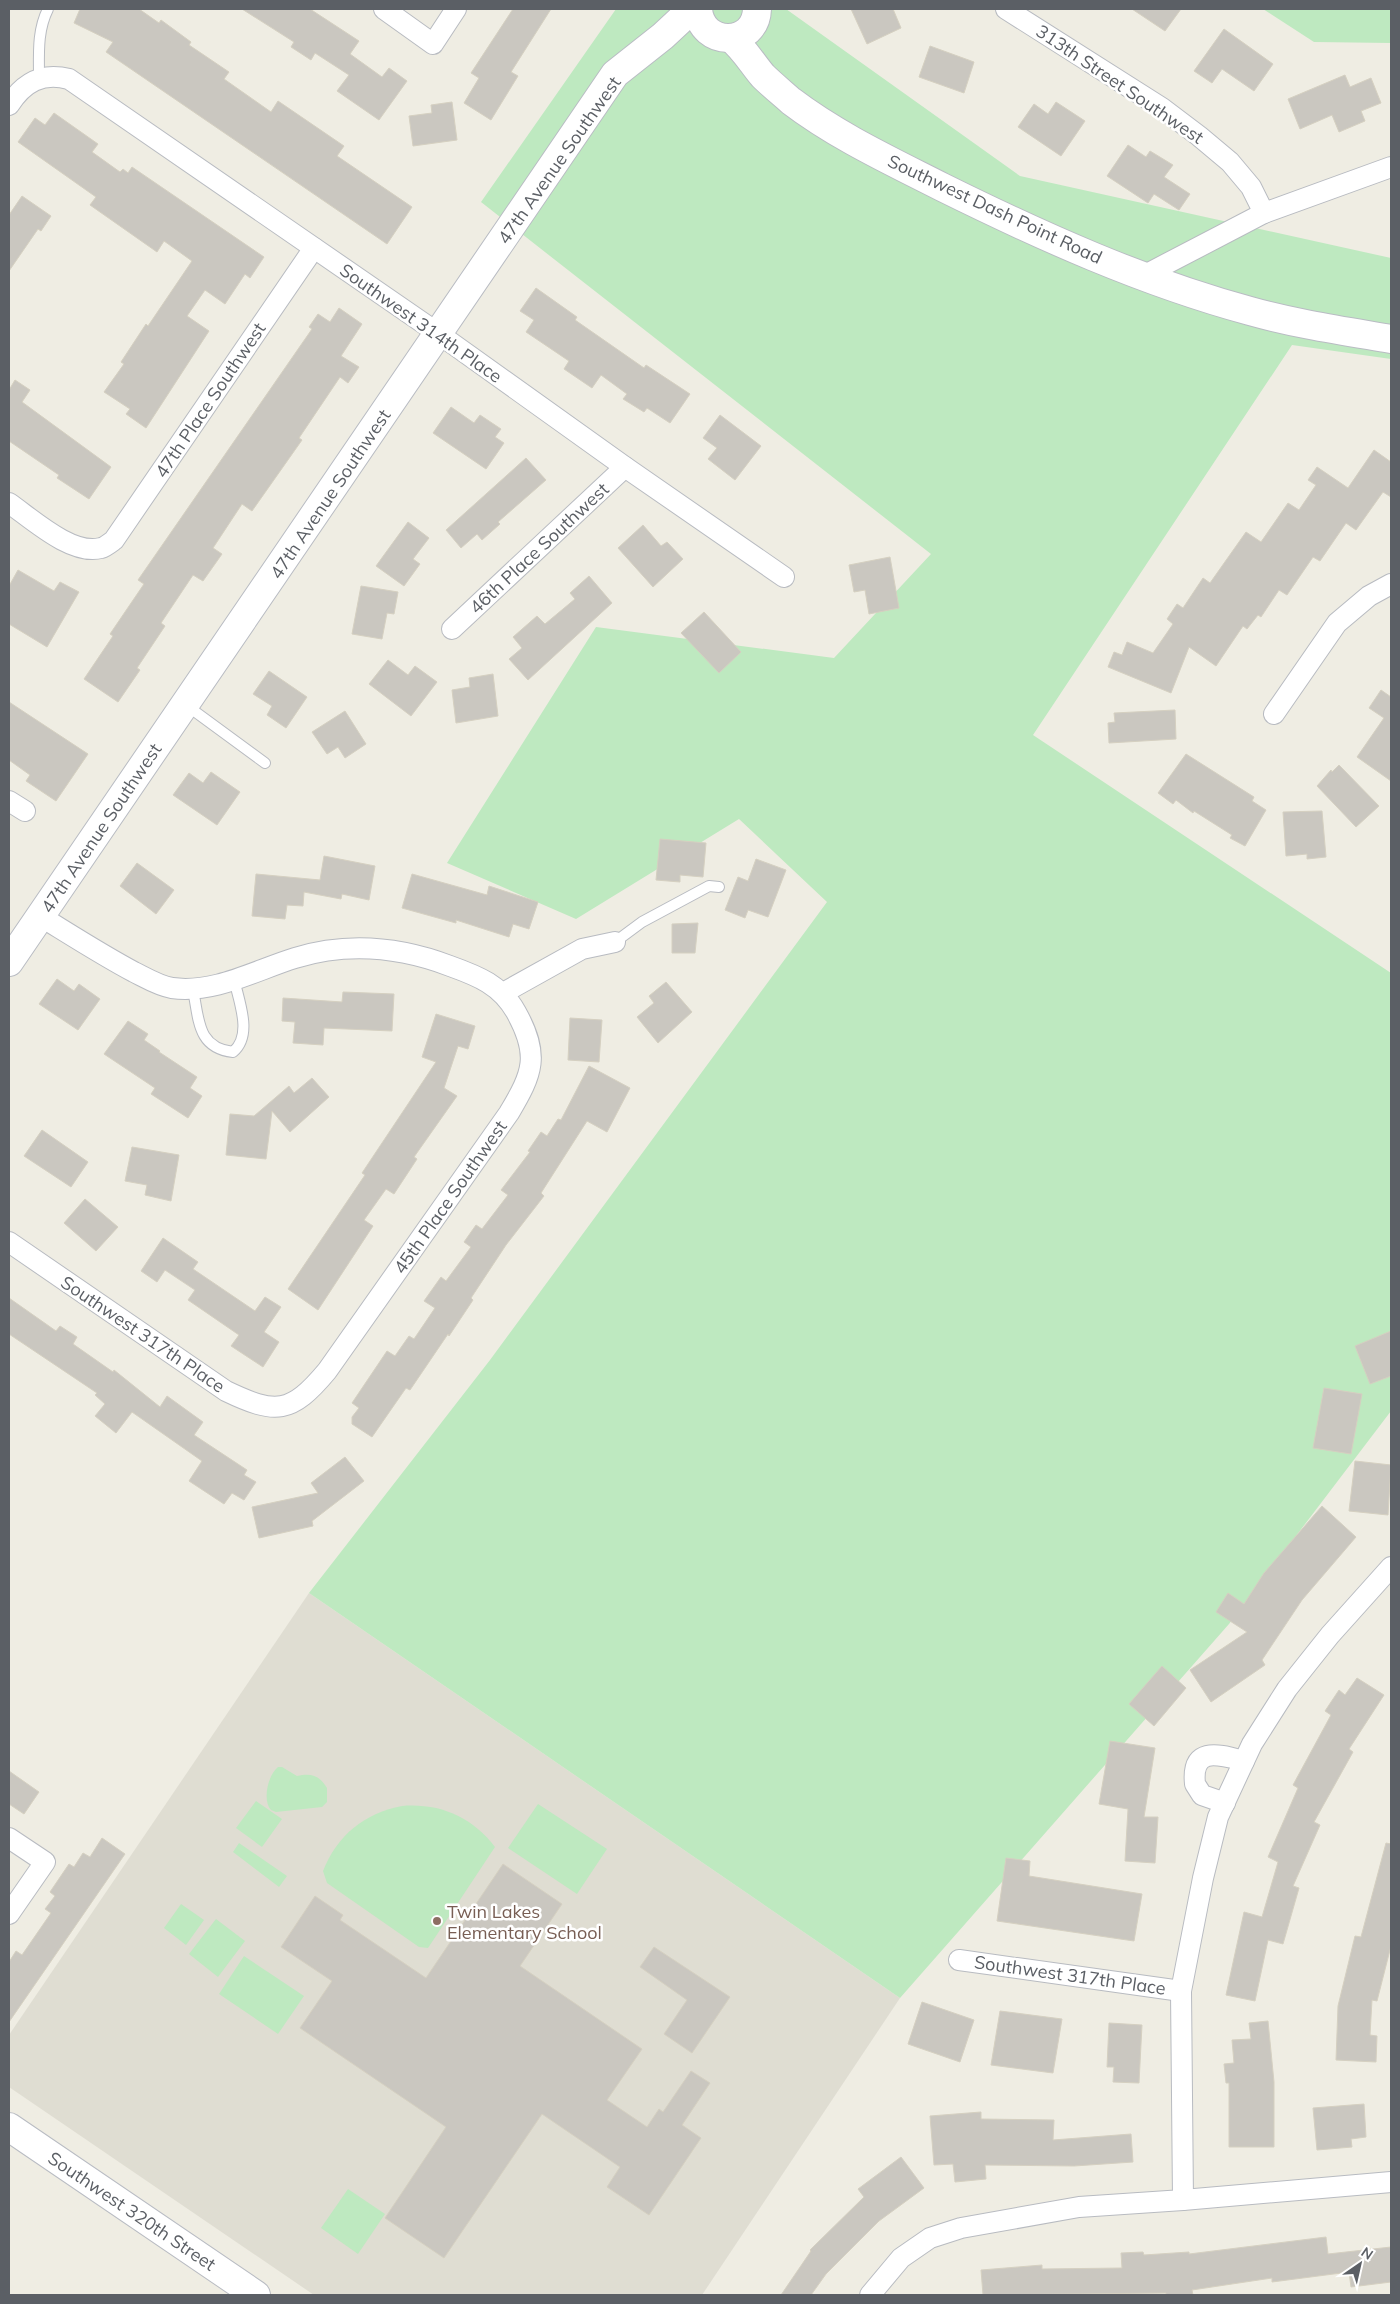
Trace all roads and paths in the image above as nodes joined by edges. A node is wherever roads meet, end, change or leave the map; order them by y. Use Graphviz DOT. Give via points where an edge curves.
graph roads {
  1 [pos="48,9"];
  2 [pos="384,9"];
  3 [pos="456,9"];
  4 [pos="692,9"];
  5 [pos="698,9"];
  6 [pos="1006,9"];
  7 [pos="757,14"];
  8 [pos="663,36"];
  9 [pos="724,37"];
  10 [pos="763,75"];
  11 [pos="47,77"];
  12 [pos="9,105"];
  13 [pos="1391,167"];
  14 [pos="1264,213"];
  15 [pos="314,248"];
  16 [pos="1144,275"];
  17 [pos="439,334"];
  18 [pos="1391,339"];
  19 [pos="625,467"];
  20 [pos="9,503"];
  21 [pos="784,577"];
  22 [pos="1391,584"];
  23 [pos="452,629"];
  24 [pos="185,705"];
  25 [pos="1274,714"];
  26 [pos="265,763"];
  27 [pos="719,886"];
  28 [pos="40,916"];
  29 [pos="615,942"];
  30 [pos="9,962"];
  31 [pos="234,979"];
  32 [pos="193,990"];
  33 [pos="503,993"];
  34 [pos="9,1242"];
  35 [pos="284,1407"];
  36 [pos="1391,1567"];
  37 [pos="1244,1761"];
  38 [pos="1225,1803"];
  39 [pos="9,1838"];
  40 [pos="9,1914"];
  41 [pos="960,1960"];
  42 [pos="1181,1991"];
  43 [pos="9,2127"];
  44 [pos="1391,2182"];
  45 [pos="1183,2200"];
  46 [pos="256,2295"];
  47 [pos="870,2295"];
  1 -- 11 [label="lane" via="38,42"];
  2 -- 3 [label="street" via="433,44"];
  4 -- 8 [label="main road, 47th Avenue Southwest"];
  5 -- 9 [label="main road, Southwest Dash Point Road" via="704,26"];
  6 -- 14 [label="street, 313th Street Southwest" via="1162,108 1199,136 1230,162 1251,187"];
  7 -- 9 [label="main road" via="746,32"];
  7 -- 10 [label="main road" via="756,46"];
  8 -- 9 [label="main road"];
  8 -- 17 [label="main road, 47th Avenue Southwest" via="615,74"];
  9 -- 10 [label="main road, Southwest Dash Point Road" via="742,48"];
  10 -- 16 [label="main road, Southwest Dash Point Road" via="816,119 872,151 1019,224"];
  11 -- 12 [label="street" via="28,85"];
  11 -- 15 [label="street, Southwest 314th Place" via="69,79"];
  13 -- 14 [label="street"];
  14 -- 16 [label="street"];
  15 -- 17 [label="street, Southwest 314th Place"];
  15 -- 20 [label="street, 47th Place Southwest" via="114,540 102,548 85,549 69,544"];
  16 -- 18 [label="main road, Southwest Dash Point Road" via="1252,312"];
  17 -- 19 [label="street, Southwest 314th Place"];
  17 -- 24 [label="main road, 47th Avenue Southwest"];
  19 -- 21 [label="street, Southwest 314th Place"];
  19 -- 23 [label="street, 46th Place Southwest"];
  22 -- 25 [label="street" via="1369,596 1337,623"];
  24 -- 26 [label="lane"];
  24 -- 28 [label="main road, 47th Avenue Southwest"];
  27 -- 29 [label="lane" via="709,886 642,922"];
  28 -- 30 [label="main road, 47th Avenue Southwest"];
  28 -- 32 [label="street" via="151,981 170,988"];
  29 -- 33 [label="street" via="582,949"];
  31 -- 32 [label="street, 45th Place Southwest"];
  31 -- 32 [label="lane" via="244,1034 240,1046 233,1052 220,1051 208,1044 201,1032"];
  31 -- 33 [label="street, 45th Place Southwest" via="297,958 355,948 386,949 434,960 474,975"];
  33 -- 35 [label="street, 45th Place Southwest" via="530,1042 532,1054 518,1098 327,1370 299,1400"];
  34 -- 35 [label="street, Southwest 317th Place" via="226,1392 254,1405"];
  36 -- 37 [label="street" via="1287,1689"];
  37 -- 38 [label="street"];
  37 -- 38 [label="street" via="1214,1753 1202,1758 1197,1765 1195,1784 1202,1795"];
  38 -- 42 [label="street" via="1218,1817 1203,1878"];
  39 -- 40 [label="street" via="45,1862"];
  41 -- 42 [label="street, Southwest 317th Place"];
  42 -- 45 [label="street"];
  43 -- 46 [label="main road, Southwest 320th Street"];
  44 -- 45 [label="street"];
  45 -- 47 [label="street" via="1079,2206 961,2228 930,2238 901,2258"];
}
